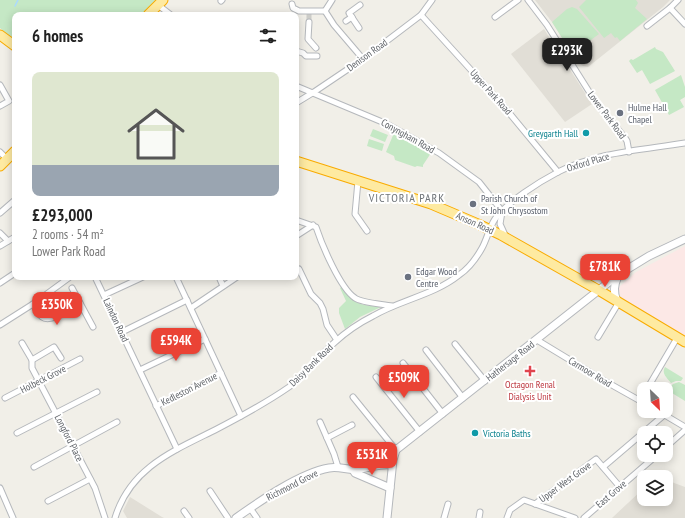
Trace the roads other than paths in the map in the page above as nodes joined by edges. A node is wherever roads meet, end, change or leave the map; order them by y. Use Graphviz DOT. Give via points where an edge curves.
graph roads {
  1 [pos="332,0"];
  2 [pos="432,0"];
  3 [pos="518,0"];
  4 [pos="528,0"];
  5 [pos="678,0"];
  6 [pos="161,2"];
  7 [pos="292,4"];
  8 [pos="360,5"];
  9 [pos="670,8"];
  10 [pos="325,11"];
  11 [pos="151,12"];
  12 [pos="169,12"];
  13 [pos="421,15"];
  14 [pos="352,17"];
  15 [pos="495,18"];
  16 [pos="309,22"];
  17 [pos="685,24"];
  18 [pos="647,26"];
  19 [pos="337,28"];
  20 [pos="359,28"];
  21 [pos="1,37"];
  22 [pos="12,44"];
  23 [pos="316,48"];
  24 [pos="299,51"];
  25 [pos="317,56"];
  26 [pos="363,59"];
  27 [pos="0,85"];
  28 [pos="299,87"];
  29 [pos="314,92"];
  30 [pos="299,101"];
  31 [pos="0,106"];
  32 [pos="685,143"];
  33 [pos="0,152"];
  34 [pos="629,152"];
  35 [pos="12,154"];
  36 [pos="7,159"];
  37 [pos="299,162"];
  38 [pos="0,166"];
  39 [pos="558,172"];
  40 [pos="358,181"];
  41 [pos="12,202"];
  42 [pos="502,211"];
  43 [pos="0,212"];
  44 [pos="299,221"];
  45 [pos="313,225"];
  46 [pos="490,229"];
  47 [pos="367,231"];
  48 [pos="0,233"];
  49 [pos="299,234"];
  50 [pos="12,239"];
  51 [pos="508,239"];
  52 [pos="685,239"];
  53 [pos="8,241"];
  54 [pos="0,246"];
  55 [pos="299,269"];
  56 [pos="12,275"];
  57 [pos="618,276"];
  58 [pos="66,280"];
  59 [pos="96,280"];
  60 [pos="136,280"];
  61 [pos="177,280"];
  62 [pos="220,280"];
  63 [pos="232,280"];
  64 [pos="0,283"];
  65 [pos="223,286"];
  66 [pos="72,288"];
  67 [pos="600,291"];
  68 [pos="104,295"];
  69 [pos="187,300"];
  70 [pos="618,302"];
  71 [pos="33,304"];
  72 [pos="80,304"];
  73 [pos="392,306"];
  74 [pos="191,308"];
  75 [pos="0,325"];
  76 [pos="93,327"];
  77 [pos="122,332"];
  78 [pos="598,337"];
  79 [pos="205,339"];
  80 [pos="338,340"];
  81 [pos="537,340"];
  82 [pos="681,340"];
  83 [pos="22,343"];
  84 [pos="455,344"];
  85 [pos="426,350"];
  86 [pos="61,358"];
  87 [pos="80,359"];
  88 [pos="32,360"];
  89 [pos="403,363"];
  90 [pos="140,370"];
  91 [pos="221,373"];
  92 [pos="376,377"];
  93 [pos="39,380"];
  94 [pos="484,381"];
  95 [pos="652,382"];
  96 [pos="97,392"];
  97 [pos="353,397"];
  98 [pos="5,398"];
  99 [pos="463,398"];
  100 [pos="637,399"];
  101 [pos="156,406"];
  102 [pos="56,413"];
  103 [pos="443,414"];
  104 [pos="241,416"];
  105 [pos="660,418"];
  106 [pos="669,418"];
  107 [pos="117,422"];
  108 [pos="320,422"];
  109 [pos="352,425"];
  110 [pos="685,428"];
  111 [pos="420,432"];
  112 [pos="17,433"];
  113 [pos="327,438"];
  114 [pos="673,440"];
  115 [pos="72,447"];
  116 [pos="177,449"];
  117 [pos="396,450"];
  118 [pos="649,462"];
  119 [pos="392,465"];
  120 [pos="34,467"];
  121 [pos="338,467"];
  122 [pos="603,467"];
  123 [pos="353,470"];
  124 [pos="90,479"];
  125 [pos="620,486"];
  126 [pos="0,488"];
  127 [pos="390,488"];
  128 [pos="210,491"];
  129 [pos="48,502"];
  130 [pos="448,504"];
  131 [pos="535,504"];
  132 [pos="250,508"];
  133 [pos="184,511"];
  134 [pos="13,518"];
  135 [pos="105,518"];
  136 [pos="115,518"];
  137 [pos="189,518"];
  138 [pos="228,518"];
  139 [pos="236,518"];
  140 [pos="257,518"];
  141 [pos="387,518"];
  142 [pos="444,518"];
  143 [pos="507,518"];
  144 [pos="575,518"];
  145 [pos="584,518"];
  1 -- 10 [label="street"];
  2 -- 13 [label="street, Denison Road"];
  3 -- 15 [label="street"];
  4 -- 34 [label="street, Lower Park Road" via="595,101 627,141"];
  5 -- 9 [label="street"];
  6 -- 11 [label="highway"];
  6 -- 12 [label="street"];
  7 -- 10 [label="street" via="293,8 299,11"];
  8 -- 14 [label="street" via="349,13"];
  9 -- 17 [label="street"];
  9 -- 18 [label="street"];
  10 -- 19 [label="street"];
  13 -- 26 [label="street, Denison Road"];
  13 -- 39 [label="street, Upper Park Road" via="501,103"];
  14 -- 19 [label="street"];
  14 -- 20 [label="street"];
  16 -- 23 [label="street" via="308,38"];
  19 -- 26 [label="street"];
  21 -- 22 [label="highway"];
  24 -- 25 [label="street" via="306,56"];
  26 -- 29 [label="street, Denison Road"];
  27 -- 31 [label="street" via="9,101"];
  28 -- 29 [label="street, Conyngham Road"];
  29 -- 30 [label="street, Denison Road"];
  29 -- 42 [label="street, Conyngham Road" via="387,124 439,153 479,182"];
  32 -- 34 [label="street, Oxford Place"];
  33 -- 36 [label="street"];
  34 -- 39 [label="street, Oxford Place" via="587,160"];
  35 -- 36 [label="highway"];
  36 -- 38 [label="highway"];
  37 -- 40 [label="highway, Anson Road"];
  39 -- 42 [label="street, Oxford Place" via="530,189"];
  40 -- 46 [label="highway, Anson Road" via="431,204"];
  40 -- 47 [label="street" via="355,214"];
  41 -- 43 [label="street"];
  42 -- 46 [label="street, Oxford Place"];
  42 -- 51 [label="street" via="500,224"];
  44 -- 45 [label="street"];
  45 -- 49 [label="street"];
  45 -- 73 [label="street" via="348,291 356,299"];
  46 -- 51 [label="highway, Anson Road"];
  46 -- 73 [label="street, Daisy Bank Road" via="482,249 460,275 434,290"];
  48 -- 53 [label="street"];
  50 -- 53 [label="street"];
  51 -- 67 [label="highway, Anson Road"];
  52 -- 57 [label="street, Hathersage Road" via="649,256"];
  53 -- 54 [label="street"];
  55 -- 80 [label="street" via="311,294 323,309 327,325"];
  56 -- 64 [label="street"];
  57 -- 67 [label="street, Hathersage Road"];
  57 -- 70 [label="street" via="614,291"];
  58 -- 71 [label="street"];
  59 -- 68 [label="street, Laindon Road"];
  60 -- 68 [label="street"];
  61 -- 69 [label="street"];
  62 -- 65 [label="street"];
  63 -- 65 [label="street"];
  65 -- 74 [label="street"];
  66 -- 72 [label="street"];
  67 -- 70 [label="highway, Anson Road"];
  67 -- 81 [label="street, Hathersage Road"];
  68 -- 77 [label="street, Laindon Road"];
  69 -- 74 [label="street"];
  69 -- 77 [label="street"];
  70 -- 78 [label="street"];
  70 -- 82 [label="highway, Anson Road"];
  71 -- 72 [label="street" via="44,319 51,319"];
  71 -- 75 [label="street"];
  72 -- 76 [label="street"];
  73 -- 80 [label="street, Daisy Bank Road" via="362,322"];
  74 -- 79 [label="street"];
  77 -- 90 [label="street, Laindon Road"];
  79 -- 90 [label="street"];
  79 -- 91 [label="street"];
  80 -- 104 [label="street, Daisy Bank Road" via="289,387"];
  81 -- 94 [label="street, Hathersage Road"];
  81 -- 100 [label="street, Carmoor Road"];
  82 -- 95 [label="street"];
  83 -- 88 [label="street, Longford Place"];
  84 -- 94 [label="street"];
  85 -- 99 [label="street"];
  86 -- 88 [label="street" via="54,345"];
  87 -- 93 [label="street, Holbeck Grove"];
  88 -- 93 [label="street, Longford Place" via="32,368"];
  89 -- 103 [label="street"];
  90 -- 101 [label="street, Laindon Road"];
  91 -- 101 [label="street, Kedleston Avenue"];
  91 -- 104 [label="street"];
  92 -- 111 [label="street"];
  93 -- 98 [label="street, Holbeck Grove"];
  93 -- 102 [label="street, Longford Place"];
  94 -- 99 [label="street, Hathersage Road"];
  96 -- 102 [label="street"];
  97 -- 117 [label="street"];
  99 -- 103 [label="street, Hathersage Road"];
  101 -- 116 [label="street, Laindon Road"];
  102 -- 112 [label="street"];
  102 -- 115 [label="street, Longford Place"];
  103 -- 111 [label="street, Hathersage Road"];
  104 -- 116 [label="street, Daisy Bank Road"];
  105 -- 122 [label="street"];
  106 -- 110 [label="street"];
  107 -- 115 [label="street"];
  108 -- 113 [label="street"];
  109 -- 113 [label="street"];
  110 -- 114 [label="street"];
  111 -- 117 [label="street, Hathersage Road"];
  113 -- 121 [label="street"];
  115 -- 120 [label="street"];
  115 -- 124 [label="street, Longford Place"];
  116 -- 136 [label="street, Daisy Bank Road" via="143,472 124,497"];
  117 -- 119 [label="street"];
  118 -- 125 [label="street, East Grove"];
  119 -- 123 [label="street, Richmond Grove"];
  119 -- 127 [label="street"];
  121 -- 123 [label="street, Richmond Grove"];
  121 -- 132 [label="street, Richmond Grove" via="321,470 294,482"];
  122 -- 125 [label="street"];
  122 -- 131 [label="street, Upper West Grove" via="596,459"];
  123 -- 127 [label="street, Richmond Grove"];
  124 -- 129 [label="street"];
  124 -- 135 [label="street, Longford Place"];
  125 -- 145 [label="street, East Grove"];
  126 -- 134 [label="street"];
  127 -- 141 [label="street"];
  128 -- 138 [label="street"];
  130 -- 142 [label="street"];
  131 -- 143 [label="street" via="524,500 510,510"];
  131 -- 144 [label="street"];
  132 -- 139 [label="street, Richmond Grove"];
  132 -- 140 [label="street"];
  133 -- 137 [label="street"];
}
